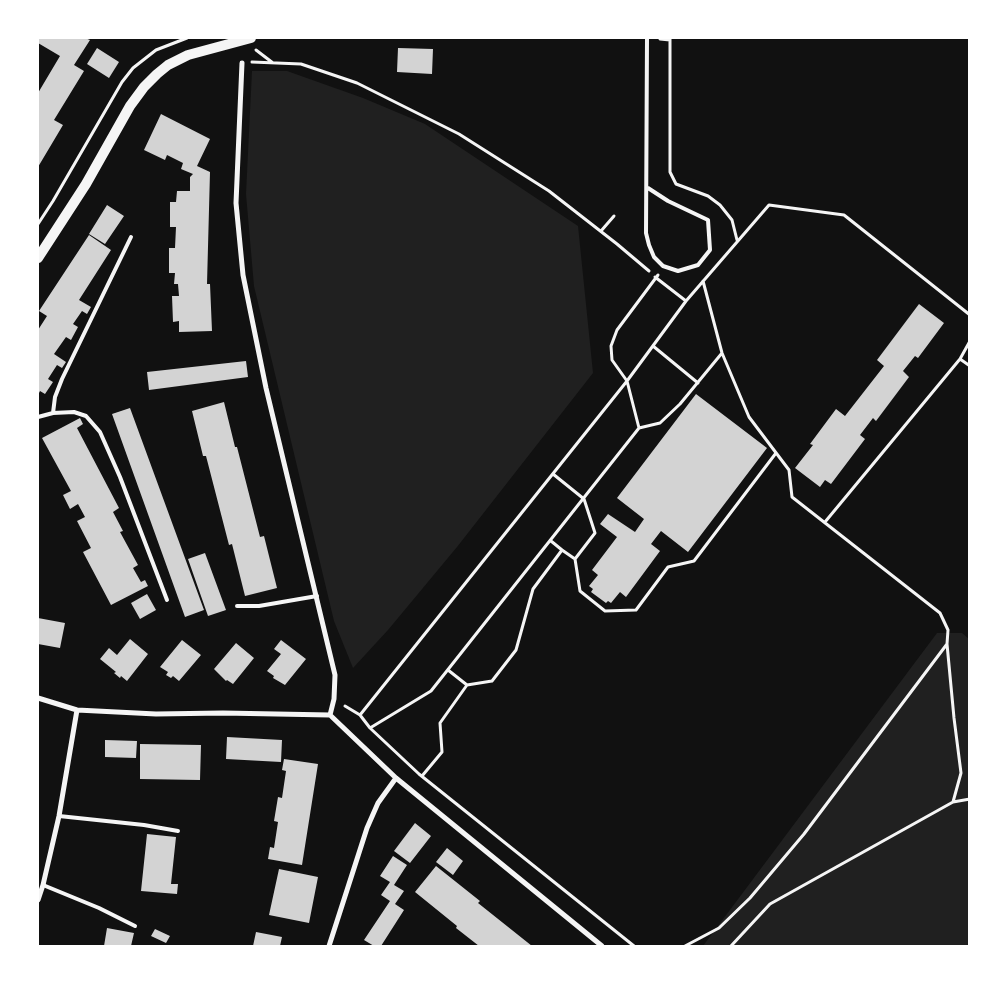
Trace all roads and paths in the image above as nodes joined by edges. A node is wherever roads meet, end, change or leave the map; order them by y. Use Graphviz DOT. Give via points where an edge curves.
graph roads {
  1 [pos="251,38"];
  2 [pos="647,38"];
  3 [pos="670,39"];
  4 [pos="660,40"];
  5 [pos="255,50"];
  6 [pos="252,62"];
  7 [pos="242,63"];
  8 [pos="273,63"];
  9 [pos="648,188"];
  10 [pos="614,216"];
  11 [pos="602,231"];
  12 [pos="132,237"];
  13 [pos="737,241"];
  14 [pos="38,258"];
  15 [pos="663,266"];
  16 [pos="657,278"];
  17 [pos="703,280"];
  18 [pos="686,301"];
  19 [pos="970,315"];
  20 [pos="970,341"];
  21 [pos="653,346"];
  22 [pos="722,353"];
  23 [pos="960,358"];
  24 [pos="970,366"];
  25 [pos="627,381"];
  26 [pos="698,383"];
  27 [pos="53,413"];
  28 [pos="38,417"];
  29 [pos="639,428"];
  30 [pos="776,453"];
  31 [pos="553,474"];
  32 [pos="584,499"];
  33 [pos="825,522"];
  34 [pos="551,540"];
  35 [pos="562,550"];
  36 [pos="575,560"];
  37 [pos="317,596"];
  38 [pos="167,600"];
  39 [pos="237,606"];
  40 [pos="947,644"];
  41 [pos="448,670"];
  42 [pos="467,685"];
  43 [pos="38,698"];
  44 [pos="334,699"];
  45 [pos="77,710"];
  46 [pos="330,715"];
  47 [pos="360,715"];
  48 [pos="370,728"];
  49 [pos="422,776"];
  50 [pos="396,778"];
  51 [pos="970,799"];
  52 [pos="953,802"];
  53 [pos="59,816"];
  54 [pos="178,831"];
  55 [pos="43,885"];
  56 [pos="38,900"];
  57 [pos="135,926"];
  58 [pos="329,946"];
  59 [pos="602,946"];
  60 [pos="634,946"];
  61 [pos="685,946"];
  62 [pos="731,946"];
  1 -- 14 [label="main road" via="188,55 168,66 144,87"];
  2 -- 9 [label="lane"];
  3 -- 4 [label="path"];
  3 -- 13 [label="path" via="670,172 676,184 708,196 720,206 732,220"];
  5 -- 8 [label="path"];
  6 -- 8 [label="path"];
  7 -- 37 [label="street" via="236,203 243,275 266,388"];
  8 -- 11 [label="path" via="301,64 357,83 459,134 549,191"];
  9 -- 15 [label="lane" via="646,233 654,257"];
  9 -- 15 [label="lane" via="708,220 710,250 698,265 678,271"];
  10 -- 11 [label="path"];
  11 -- 16 [label="path"];
  12 -- 27 [label="lane" via="62,380"];
  13 -- 17 [label="path"];
  13 -- 19 [label="path" via="769,205 844,215"];
  15 -- 16 [label="path"];
  16 -- 18 [label="path"];
  16 -- 25 [label="path" via="618,330 611,346 612,360"];
  17 -- 18 [label="path"];
  17 -- 22 [label="path"];
  18 -- 21 [label="path"];
  20 -- 23 [label="path"];
  21 -- 25 [label="path"];
  21 -- 26 [label="path"];
  22 -- 26 [label="path"];
  22 -- 30 [label="path" via="749,417"];
  23 -- 24 [label="path"];
  23 -- 33 [label="path"];
  25 -- 29 [label="path"];
  25 -- 31 [label="path"];
  26 -- 29 [label="path" via="660,423"];
  27 -- 28 [label="lane"];
  27 -- 38 [label="lane" via="74,412 86,416 100,432"];
  29 -- 32 [label="path"];
  30 -- 33 [label="path" via="789,470 792,497"];
  30 -- 36 [label="path" via="694,561 668,567 636,610 605,611 580,591"];
  31 -- 32 [label="path"];
  31 -- 47 [label="path"];
  32 -- 34 [label="path"];
  32 -- 36 [label="path" via="595,533"];
  33 -- 40 [label="path" via="940,613 948,630"];
  34 -- 35 [label="path"];
  34 -- 41 [label="path"];
  35 -- 36 [label="path"];
  35 -- 42 [label="path" via="533,589 516,650 492,681"];
  37 -- 39 [label="lane" via="259,606"];
  37 -- 44 [label="street" via="336,675"];
  40 -- 52 [label="path" via="962,774"];
  40 -- 61 [label="path" via="804,834 750,898 719,928"];
  41 -- 42 [label="path"];
  41 -- 48 [label="path" via="431,691"];
  42 -- 49 [label="path" via="440,723 442,752"];
  43 -- 45 [label="street"];
  44 -- 46 [label="street"];
  44 -- 47 [label="path"];
  45 -- 46 [label="street"];
  45 -- 53 [label="street"];
  46 -- 50 [label="street"];
  47 -- 48 [label="path"];
  48 -- 49 [label="path"];
  49 -- 60 [label="path"];
  50 -- 58 [label="street" via="378,803 367,828"];
  50 -- 59 [label="street"];
  51 -- 52 [label="path"];
  52 -- 62 [label="path" via="770,904"];
  53 -- 54 [label="lane"];
  53 -- 55 [label="street"];
  55 -- 56 [label="street"];
  55 -- 57 [label="lane"];
}
